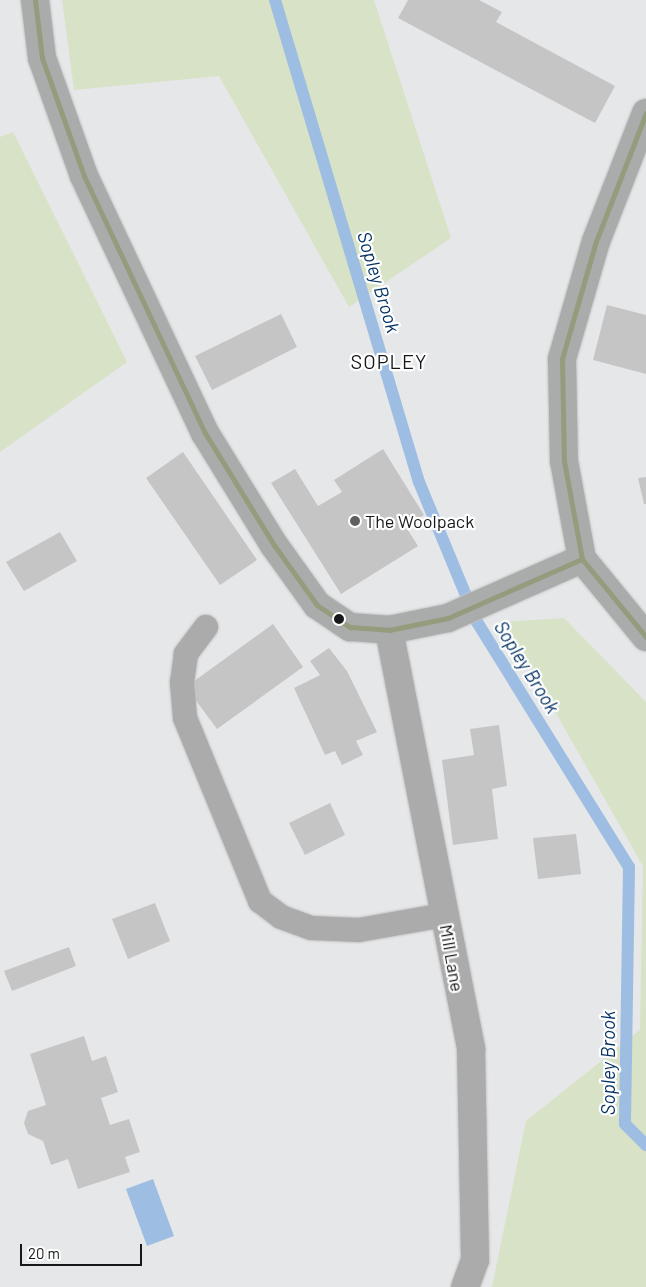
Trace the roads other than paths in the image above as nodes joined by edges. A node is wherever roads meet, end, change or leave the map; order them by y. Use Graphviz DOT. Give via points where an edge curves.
graph roads {
  1 [pos="35,0"];
  2 [pos="646,113"];
  3 [pos="582,559"];
  4 [pos="206,627"];
  5 [pos="389,630"];
  6 [pos="646,637"];
  7 [pos="444,915"];
  8 [pos="465,1287"];
  1 -- 5 [label="main road" via="42,58 84,176 204,434 274,545 318,605 350,627"];
  2 -- 3 [label="main road" via="596,241 562,359 564,461"];
  3 -- 5 [label="main road" via="448,618"];
  3 -- 6 [label="main road"];
  4 -- 7 [label="lane" via="186,654 182,683 185,718 260,901 282,917 311,928 359,930"];
  5 -- 7 [label="street, Mill Lane"];
  7 -- 8 [label="street, Mill Lane" via="471,1049 475,1260"];
}
